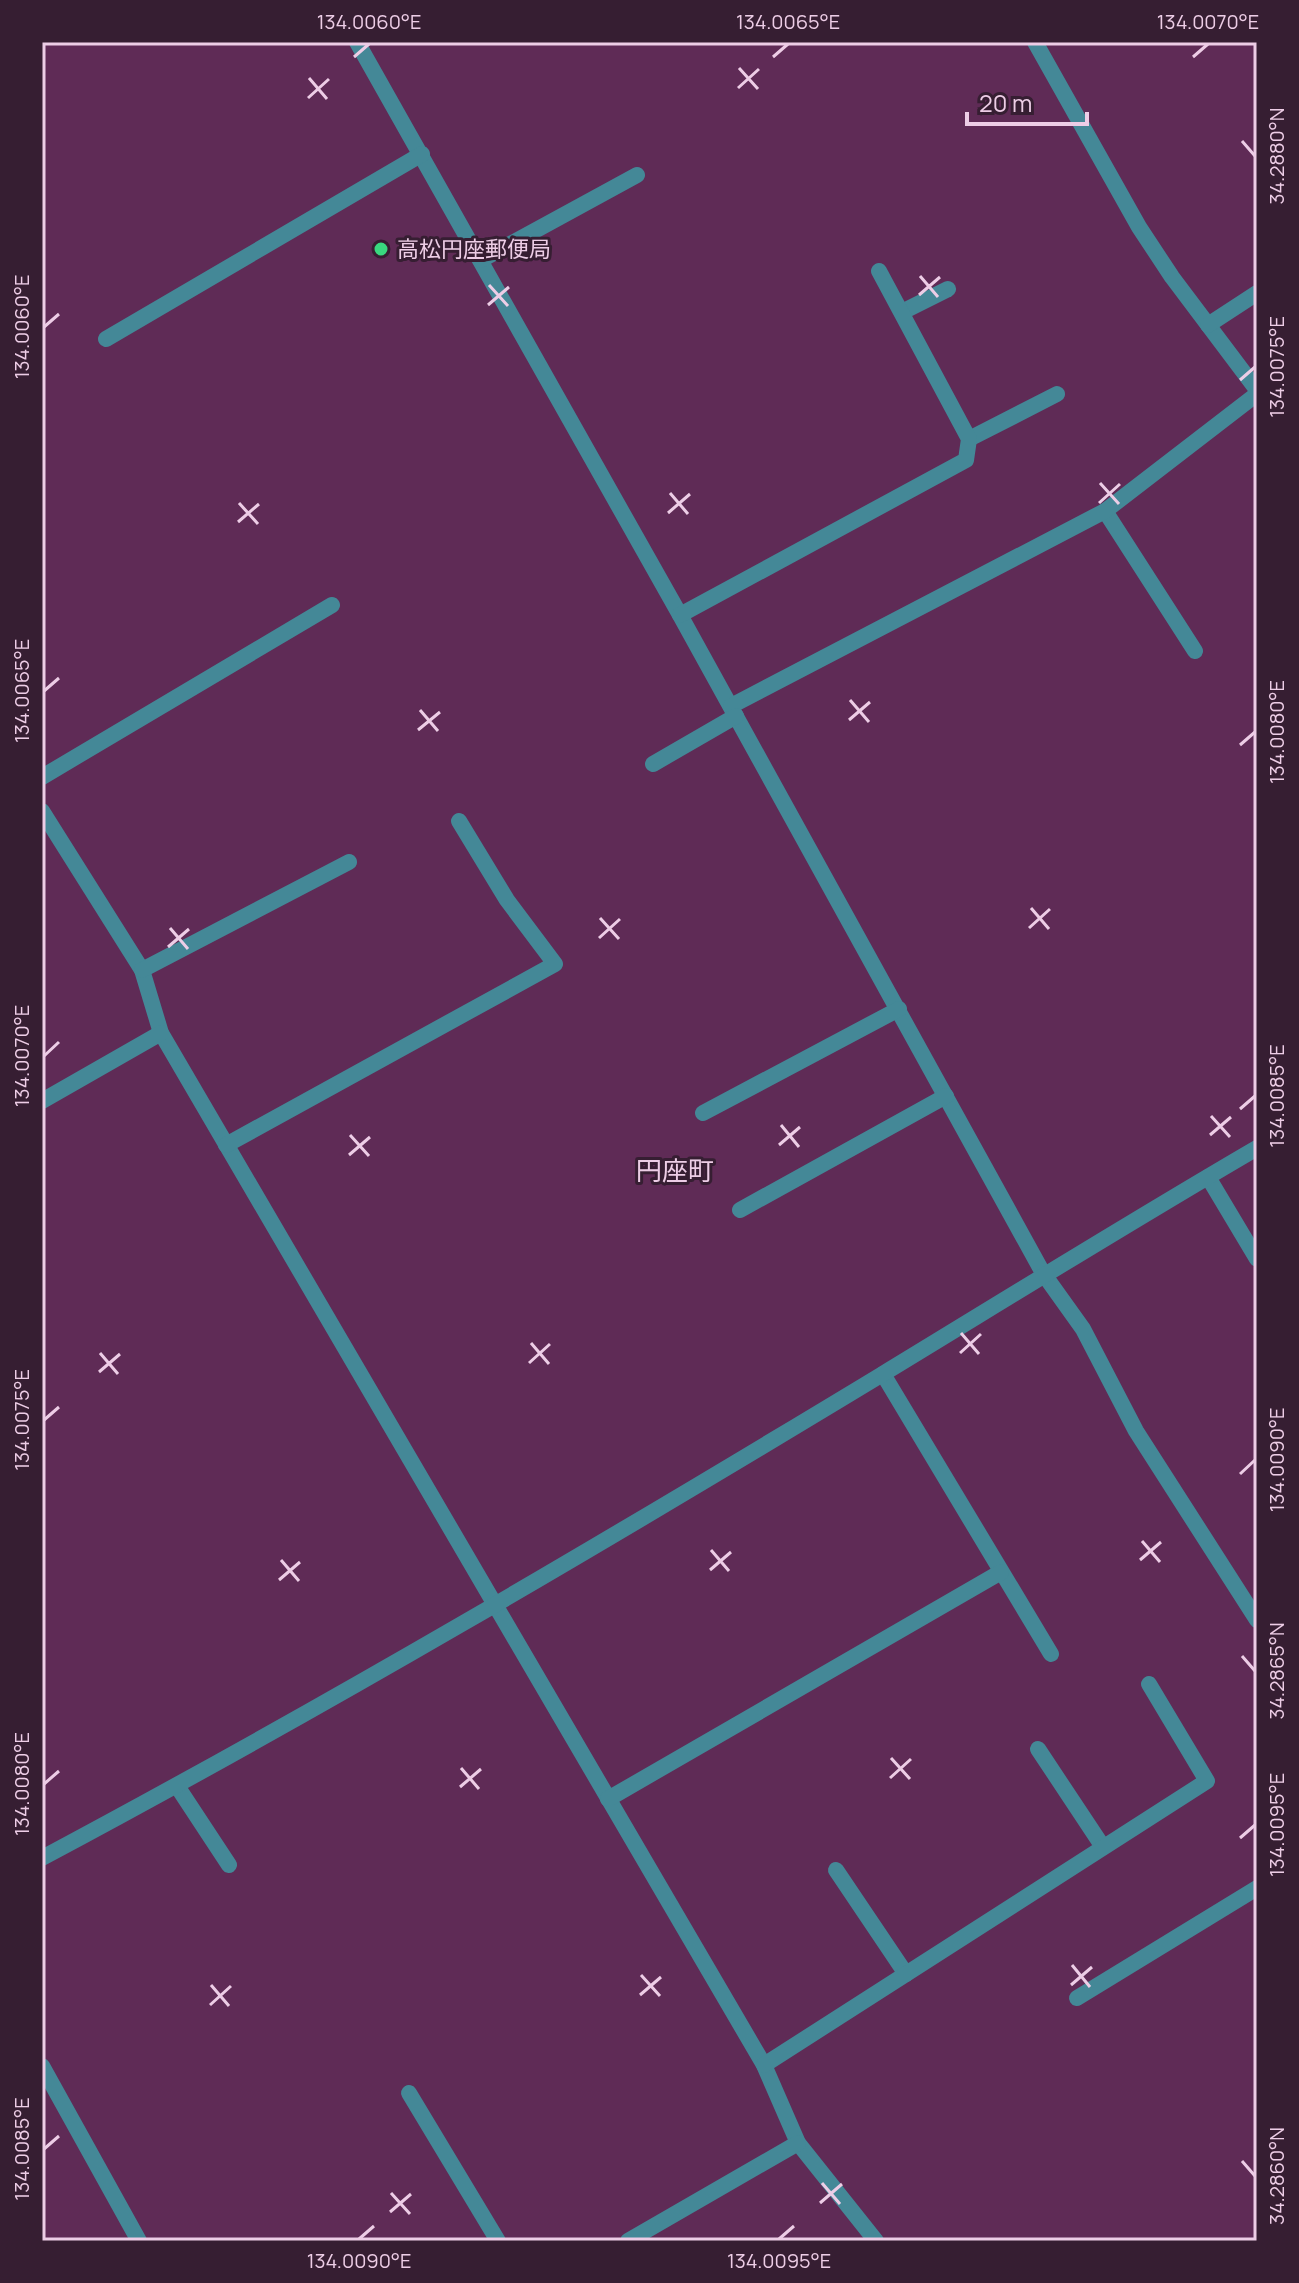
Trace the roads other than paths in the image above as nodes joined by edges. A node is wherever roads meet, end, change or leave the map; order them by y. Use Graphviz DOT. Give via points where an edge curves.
graph roads {
  1 [pos="357,42"];
  2 [pos="1035,42"];
  3 [pos="422,154"];
  4 [pos="637,175"];
  5 [pos="481,260"];
  6 [pos="879,271"];
  7 [pos="948,289"];
  8 [pos="1257,293"];
  9 [pos="902,312"];
  10 [pos="1208,325"];
  11 [pos="106,339"];
  12 [pos="1257,392"];
  13 [pos="1057,394"];
  14 [pos="969,439"];
  15 [pos="1105,511"];
  16 [pos="332,605"];
  17 [pos="680,615"];
  18 [pos="1195,651"];
  19 [pos="733,711"];
  20 [pos="653,764"];
  21 [pos="42,777"];
  22 [pos="42,811"];
  23 [pos="459,821"];
  24 [pos="349,862"];
  25 [pos="142,970"];
  26 [pos="899,1009"];
  27 [pos="161,1033"];
  28 [pos="946,1096"];
  29 [pos="42,1101"];
  30 [pos="703,1113"];
  31 [pos="226,1145"];
  32 [pos="1257,1148"];
  33 [pos="1208,1177"];
  34 [pos="740,1210"];
  35 [pos="1257,1259"];
  36 [pos="1043,1273"];
  37 [pos="883,1374"];
  38 [pos="1001,1572"];
  39 [pos="494,1606"];
  40 [pos="1257,1620"];
  41 [pos="1051,1654"];
  42 [pos="1149,1684"];
  43 [pos="1038,1749"];
  44 [pos="177,1786"];
  45 [pos="608,1799"];
  46 [pos="1103,1847"];
  47 [pos="42,1858"];
  48 [pos="229,1865"];
  49 [pos="836,1870"];
  50 [pos="1257,1888"];
  51 [pos="906,1974"];
  52 [pos="1077,1998"];
  53 [pos="764,2065"];
  54 [pos="42,2066"];
  55 [pos="409,2093"];
  56 [pos="798,2143"];
  57 [pos="139,2241"];
  58 [pos="498,2241"];
  59 [pos="628,2241"];
  60 [pos="876,2241"];
  1 -- 3 [label="street"];
  2 -- 10 [label="street" via="1139,227"];
  3 -- 5 [label="street"];
  3 -- 11 [label="street"];
  4 -- 5 [label="street"];
  5 -- 17 [label="street"];
  6 -- 9 [label="street"];
  7 -- 9 [label="street"];
  8 -- 10 [label="street"];
  9 -- 14 [label="street"];
  10 -- 12 [label="street"];
  12 -- 15 [label="street"];
  13 -- 14 [label="street"];
  14 -- 17 [label="street" via="966,460"];
  15 -- 18 [label="street"];
  15 -- 19 [label="street"];
  16 -- 21 [label="street"];
  17 -- 19 [label="street"];
  19 -- 20 [label="street"];
  19 -- 26 [label="street"];
  22 -- 25 [label="street"];
  23 -- 31 [label="street" via="507,900 555,964"];
  24 -- 25 [label="street"];
  25 -- 27 [label="street"];
  26 -- 28 [label="street"];
  26 -- 30 [label="street"];
  27 -- 29 [label="street"];
  27 -- 31 [label="street"];
  28 -- 34 [label="street"];
  28 -- 36 [label="street"];
  31 -- 39 [label="street"];
  32 -- 33 [label="street"];
  33 -- 35 [label="street"];
  33 -- 36 [label="street"];
  36 -- 37 [label="street"];
  36 -- 40 [label="street" via="1083,1329 1136,1431"];
  37 -- 38 [label="street"];
  37 -- 39 [label="street"];
  38 -- 41 [label="street"];
  38 -- 45 [label="street"];
  39 -- 44 [label="street"];
  39 -- 45 [label="street"];
  42 -- 46 [label="street" via="1207,1781"];
  43 -- 46 [label="street"];
  44 -- 47 [label="street"];
  44 -- 48 [label="street"];
  45 -- 53 [label="street"];
  46 -- 51 [label="street"];
  49 -- 51 [label="street"];
  50 -- 52 [label="street"];
  51 -- 53 [label="street"];
  53 -- 56 [label="street"];
  54 -- 57 [label="street"];
  55 -- 58 [label="street"];
  56 -- 59 [label="street"];
  56 -- 60 [label="street"];
}
